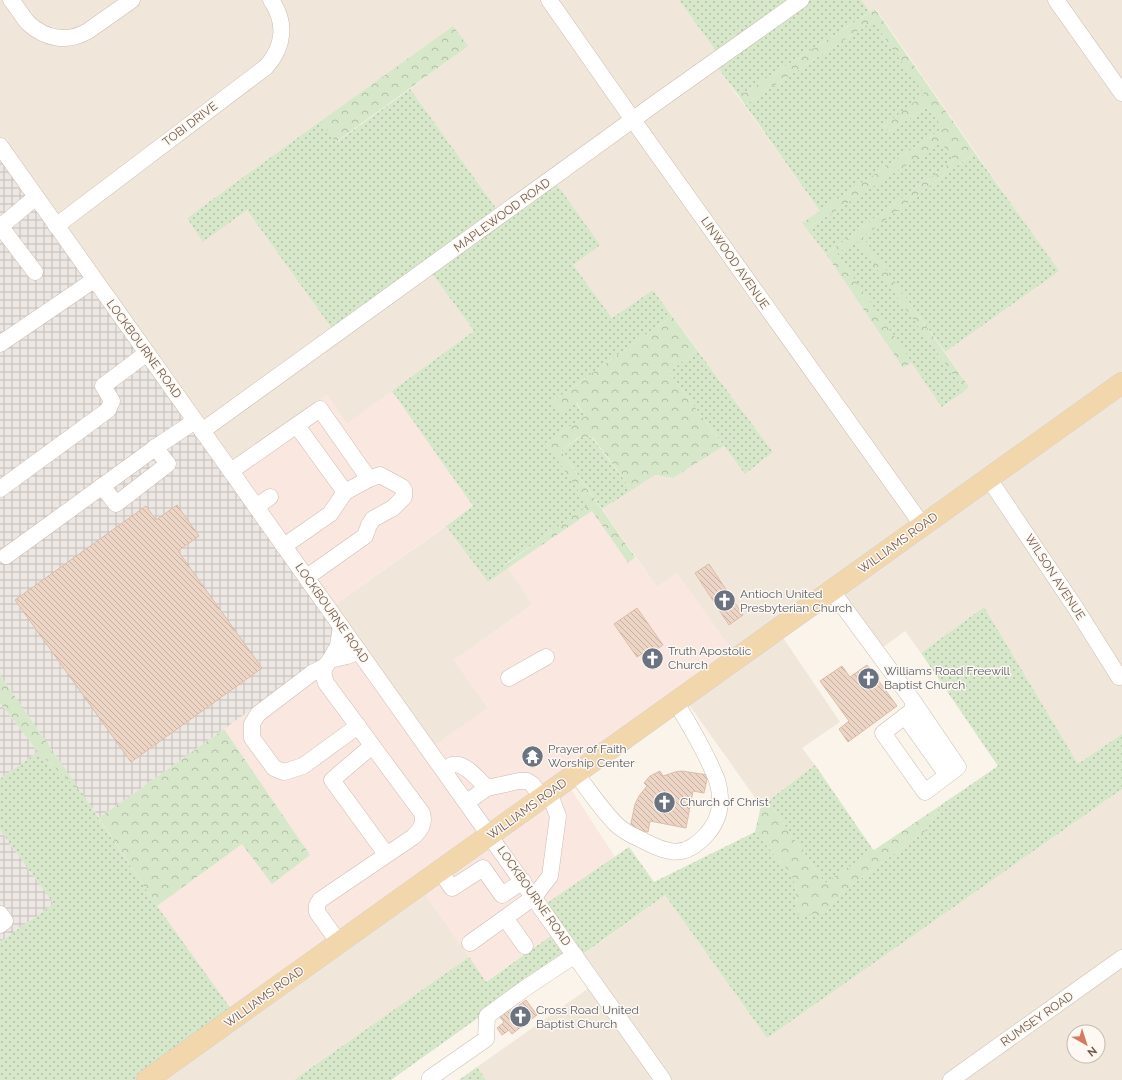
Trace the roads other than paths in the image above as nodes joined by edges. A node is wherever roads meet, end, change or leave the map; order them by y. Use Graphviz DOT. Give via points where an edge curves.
graph roads {
  1 [pos="11,0"];
  2 [pos="132,0"];
  3 [pos="271,0"];
  4 [pos="549,0"];
  5 [pos="801,0"];
  6 [pos="1056,0"];
  7 [pos="1122,93"];
  8 [pos="633,120"];
  9 [pos="0,146"];
  10 [pos="36,197"];
  11 [pos="56,226"];
  12 [pos="0,227"];
  13 [pos="35,272"];
  14 [pos="94,280"];
  15 [pos="0,344"];
  16 [pos="147,353"];
  17 [pos="1122,383"];
  18 [pos="199,426"];
  19 [pos="297,426"];
  20 [pos="155,447"];
  21 [pos="231,471"];
  22 [pos="369,479"];
  23 [pos="989,479"];
  24 [pos="102,486"];
  25 [pos="0,489"];
  26 [pos="345,492"];
  27 [pos="270,497"];
  28 [pos="256,507"];
  29 [pos="923,526"];
  30 [pos="284,546"];
  31 [pos="6,556"];
  32 [pos="307,577"];
  33 [pos="832,591"];
  34 [pos="341,626"];
  35 [pos="359,651"];
  36 [pos="546,657"];
  37 [pos="327,663"];
  38 [pos="1118,677"];
  39 [pos="509,678"];
  40 [pos="913,701"];
  41 [pos="676,702"];
  42 [pos="905,716"];
  43 [pos="358,726"];
  44 [pos="372,746"];
  45 [pos="444,770"];
  46 [pos="953,771"];
  47 [pos="576,774"];
  48 [pos="487,788"];
  49 [pos="545,796"];
  50 [pos="467,802"];
  51 [pos="490,835"];
  52 [pos="386,854"];
  53 [pos="440,871"];
  54 [pos="523,881"];
  55 [pos="534,897"];
  56 [pos="0,914"];
  57 [pos="505,918"];
  58 [pos="0,925"];
  59 [pos="339,943"];
  60 [pos="470,943"];
  61 [pos="525,946"];
  62 [pos="575,955"];
  63 [pos="1122,958"];
  64 [pos="430,1078"];
  65 [pos="147,1080"];
  66 [pos="663,1080"];
  67 [pos="951,1080"];
  1 -- 2 [label="street" via="28,22 40,32 66,39 88,31"];
  3 -- 11 [label="street, TOBI DRIVE" via="280,17 281,36 279,48 266,67"];
  4 -- 8 [label="street, LINWOOD AVENUE"];
  5 -- 8 [label="street, MAPLEWOOD ROAD"];
  6 -- 7 [label="street"];
  8 -- 18 [label="street, MAPLEWOOD ROAD"];
  8 -- 29 [label="street, LINWOOD AVENUE"];
  9 -- 10 [label="street, LOCKBOURNE ROAD"];
  10 -- 11 [label="street, LOCKBOURNE ROAD"];
  10 -- 12 [label="street"];
  11 -- 14 [label="street, LOCKBOURNE ROAD"];
  12 -- 13 [label="street"];
  14 -- 15 [label="street"];
  14 -- 16 [label="street, LOCKBOURNE ROAD"];
  16 -- 18 [label="street, LOCKBOURNE ROAD"];
  16 -- 25 [label="street" via="103,386 112,401 108,410"];
  17 -- 23 [label="main road, WILLIAMS ROAD"];
  18 -- 20 [label="street, MAPLEWOOD ROAD"];
  18 -- 21 [label="street, LOCKBOURNE ROAD"];
  19 -- 21 [label="street"];
  19 -- 22 [label="street" via="320,409"];
  19 -- 26 [label="street"];
  20 -- 24 [label="street, MAPLEWOOD ROAD"];
  20 -- 24 [label="street" via="168,464 116,504"];
  21 -- 28 [label="street, LOCKBOURNE ROAD"];
  22 -- 26 [label="street"];
  22 -- 32 [label="street" via="380,475 402,487 404,497 393,508 373,519 365,536"];
  23 -- 29 [label="main road, WILLIAMS ROAD"];
  23 -- 38 [label="street, WILSON AVENUE" via="1075,607"];
  24 -- 31 [label="street, MAPLEWOOD ROAD"];
  26 -- 30 [label="street" via="330,514"];
  27 -- 28 [label="street"];
  28 -- 30 [label="street, LOCKBOURNE ROAD"];
  29 -- 33 [label="main road, WILLIAMS ROAD"];
  30 -- 32 [label="street, LOCKBOURNE ROAD"];
  32 -- 34 [label="street, LOCKBOURNE ROAD"];
  33 -- 40 [label="street"];
  33 -- 41 [label="main road, WILLIAMS ROAD"];
  34 -- 35 [label="street, LOCKBOURNE ROAD"];
  34 -- 37 [label="street" via="338,646"];
  35 -- 37 [label="street"];
  35 -- 45 [label="street, LOCKBOURNE ROAD"];
  36 -- 39 [label="street"];
  37 -- 43 [label="street" via="323,674 326,683"];
  37 -- 43 [label="street" via="258,714 252,724 252,738 274,768 284,772 304,766"];
  40 -- 42 [label="street" via="913,710"];
  40 -- 46 [label="street"];
  41 -- 47 [label="main road, WILLIAMS ROAD"];
  41 -- 47 [label="street" via="717,780 720,798 718,819 698,843 687,850 666,851 627,833 609,816"];
  42 -- 46 [label="street"];
  42 -- 46 [label="street" via="883,733 925,792"];
  43 -- 44 [label="street"];
  44 -- 52 [label="street" via="424,819 423,825 413,837"];
  44 -- 52 [label="street" via="332,780"];
  45 -- 48 [label="street" via="453,765 464,766"];
  45 -- 50 [label="street, LOCKBOURNE ROAD"];
  47 -- 49 [label="main road, WILLIAMS ROAD"];
  48 -- 49 [label="street" via="527,780"];
  48 -- 50 [label="street"];
  49 -- 51 [label="main road, WILLIAMS ROAD"];
  49 -- 55 [label="street" via="558,816 550,876"];
  50 -- 51 [label="street, LOCKBOURNE ROAD"];
  51 -- 53 [label="main road, WILLIAMS ROAD"];
  51 -- 54 [label="street, LOCKBOURNE ROAD"];
  52 -- 59 [label="street" via="332,891 317,905 317,912"];
  53 -- 54 [label="street" via="452,888 483,868 502,895"];
  53 -- 59 [label="main road, WILLIAMS ROAD"];
  54 -- 55 [label="street, LOCKBOURNE ROAD"];
  55 -- 57 [label="street"];
  55 -- 62 [label="street, LOCKBOURNE ROAD"];
  56 -- 58 [label="street" via="5,921"];
  57 -- 60 [label="street"];
  57 -- 61 [label="street"];
  59 -- 65 [label="main road, WILLIAMS ROAD"];
  62 -- 64 [label="street" via="487,1016 486,1039"];
  62 -- 66 [label="street, LOCKBOURNE ROAD"];
  63 -- 67 [label="street, RUMSEY ROAD"];
}
